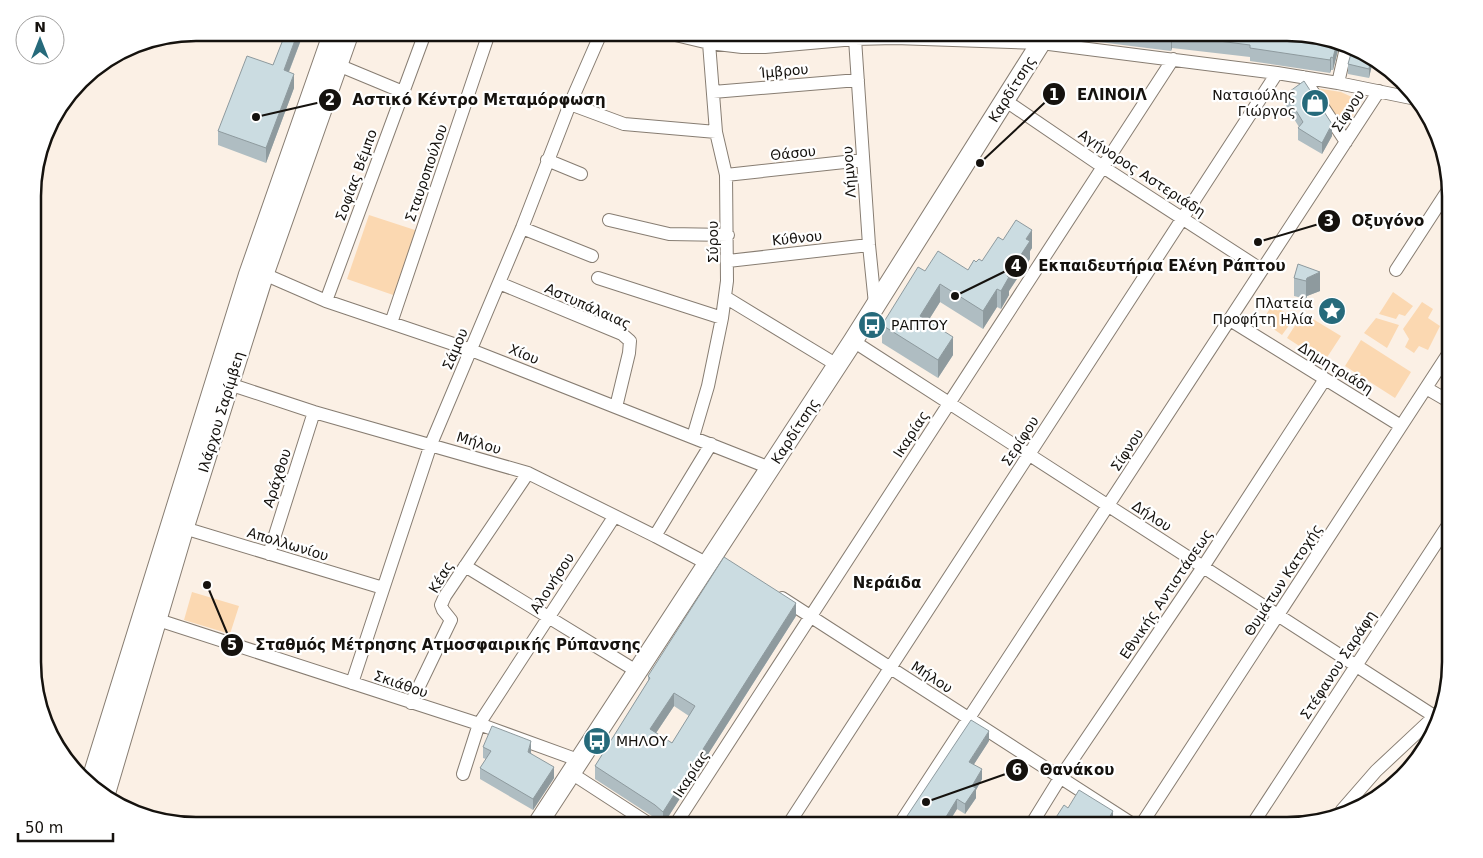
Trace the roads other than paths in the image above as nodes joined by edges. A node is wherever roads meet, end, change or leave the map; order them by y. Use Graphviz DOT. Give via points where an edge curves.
graph roads {
  1 [pos="330,41"];
  2 [pos="346,41"];
  3 [pos="422,41"];
  4 [pos="487,41"];
  5 [pos="597,41"];
  6 [pos="701,41"];
  7 [pos="800,41"];
  8 [pos="855,41"];
  9 [pos="1042,41"];
  10 [pos="1062,41"];
  11 [pos="709,43"];
  12 [pos="1345,53"];
  13 [pos="1173,59"];
  14 [pos="338,65"];
  15 [pos="1277,73"];
  16 [pos="1303,77"];
  17 [pos="858,80"];
  18 [pos="1338,83"];
  19 [pos="1379,91"];
  20 [pos="403,92"];
  21 [pos="713,92"];
  22 [pos="1405,97"];
  23 [pos="1006,101"];
  24 [pos="570,104"];
  25 [pos="716,132"];
  26 [pos="1346,142"];
  27 [pos="547,160"];
  28 [pos="863,160"];
  29 [pos="1103,166"];
  30 [pos="581,174"];
  31 [pos="726,175"];
  32 [pos="1441,201"];
  33 [pos="1183,218"];
  34 [pos="610,220"];
  35 [pos="522,228"];
  36 [pos="728,235"];
  37 [pos="869,245"];
  38 [pos="592,256"];
  39 [pos="728,261"];
  40 [pos="1262,270"];
  41 [pos="1396,270"];
  42 [pos="264,274"];
  43 [pos="598,278"];
  44 [pos="499,283"];
  45 [pos="725,297"];
  46 [pos="326,301"];
  47 [pos="875,304"];
  48 [pos="722,318"];
  49 [pos="1230,320"];
  50 [pos="391,323"];
  51 [pos="853,341"];
  52 [pos="471,350"];
  53 [pos="837,365"];
  54 [pos="1441,365"];
  55 [pos="1325,379"];
  56 [pos="229,384"];
  57 [pos="1426,388"];
  58 [pos="1441,397"];
  59 [pos="949,403"];
  60 [pos="616,407"];
  61 [pos="314,412"];
  62 [pos="1401,426"];
  63 [pos="692,437"];
  64 [pos="431,444"];
  65 [pos="711,444"];
  66 [pos="1029,454"];
  67 [pos="770,468"];
  68 [pos="528,473"];
  69 [pos="1108,506"];
  70 [pos="614,517"];
  71 [pos="184,528"];
  72 [pos="655,536"];
  73 [pos="1441,536"];
  74 [pos="269,554"];
  75 [pos="715,559"];
  76 [pos="465,566"];
  77 [pos="1203,567"];
  78 [pos="383,588"];
  79 [pos="771,591"];
  80 [pos="1278,615"];
  81 [pos="149,617"];
  82 [pos="811,617"];
  83 [pos="547,618"];
  84 [pos="1356,665"];
  85 [pos="890,668"];
  86 [pos="638,672"];
  87 [pos="352,682"];
  88 [pos="411,704"];
  89 [pos="1434,713"];
  90 [pos="969,719"];
  91 [pos="1431,719"];
  92 [pos="479,724"];
  93 [pos="575,767"];
  94 [pos="463,774"];
  95 [pos="93,777"];
  96 [pos="1060,778"];
  97 [pos="107,788"];
  98 [pos="1347,805"];
  99 [pos="794,816"];
  100 [pos="905,816"];
  101 [pos="1036,816"];
  102 [pos="1120,816"];
  103 [pos="1147,816"];
  104 [pos="1258,816"];
  105 [pos="542,817"];
  106 [pos="640,817"];
  107 [pos="681,817"];
  1 -- 81 [label="main road, Ιλάρχου Σαρίμβεη" via="248,276"];
  2 -- 14 [label="main road, Ιλάρχου Σαρίμβεη"];
  3 -- 20 [label="street, Σοφίας Βέμπο"];
  4 -- 50 [label="street, Σταυροπούλου"];
  5 -- 24 [label="street, Σάμου"];
  6 -- 11 [label="street"];
  7 -- 11 [label="street" via="765,47"];
  8 -- 17 [label="street, Λήμνου"];
  9 -- 23 [label="main road, Καρδίτσης"];
  10 -- 13 [label="street"];
  11 -- 21 [label="street, Σύρου"];
  12 -- 18 [label="street"];
  13 -- 15 [label="street"];
  13 -- 29 [label="street, Ικαρίας"];
  14 -- 20 [label="street"];
  14 -- 42 [label="main road, Ιλάρχου Σαρίμβεη"];
  15 -- 16 [label="street"];
  15 -- 33 [label="street, Σερίφου"];
  16 -- 18 [label="street"];
  16 -- 26 [label="street"];
  17 -- 21 [label="street, Ίμβρου"];
  17 -- 28 [label="street, Λήμνου"];
  18 -- 19 [label="street"];
  19 -- 22 [label="street"];
  19 -- 26 [label="street, Σίφνου"];
  20 -- 46 [label="street, Σοφίας Βέμπο"];
  21 -- 25 [label="street, Σύρου"];
  23 -- 29 [label="street, Αγήνορος Αστεριάδη"];
  23 -- 47 [label="main road, Καρδίτσης"];
  24 -- 25 [label="street" via="624,124"];
  24 -- 27 [label="street, Σάμου"];
  25 -- 31 [label="street, Σύρου"];
  26 -- 40 [label="street, Σίφνου"];
  27 -- 30 [label="street"];
  27 -- 35 [label="street, Σάμου"];
  28 -- 31 [label="street, Θάσου"];
  28 -- 37 [label="street, Λήμνου"];
  29 -- 33 [label="street, Αγήνορος Αστεριάδη"];
  29 -- 59 [label="street, Ικαρίας"];
  31 -- 36 [label="street, Σύρου"];
  32 -- 41 [label="street"];
  33 -- 40 [label="street, Αγήνορος Αστεριάδη"];
  33 -- 66 [label="street, Σερίφου"];
  34 -- 36 [label="street" via="669,234"];
  35 -- 38 [label="street"];
  35 -- 44 [label="street, Σάμου"];
  36 -- 39 [label="street, Σύρου"];
  37 -- 39 [label="street, Κύθνου"];
  37 -- 47 [label="street, Λήμνου"];
  39 -- 45 [label="street, Σύρου"];
  40 -- 49 [label="street, Σίφνου"];
  42 -- 46 [label="street, Χίου"];
  42 -- 56 [label="main road, Ιλάρχου Σαρίμβεη"];
  43 -- 48 [label="street"];
  44 -- 52 [label="street, Σάμου"];
  44 -- 60 [label="street, Αστυπάλαιας" via="622,334 630,341"];
  45 -- 48 [label="street, Σύρου"];
  45 -- 53 [label="street"];
  46 -- 50 [label="street, Χίου"];
  47 -- 51 [label="main road, Καρδίτσης"];
  48 -- 63 [label="street, Σύρου" via="708,386"];
  49 -- 55 [label="street, Δημητριάδη"];
  49 -- 69 [label="street, Σίφνου"];
  50 -- 52 [label="street, Χίου"];
  51 -- 53 [label="main road, Καρδίτσης"];
  51 -- 59 [label="street, Δήλου"];
  52 -- 60 [label="street, Χίου"];
  52 -- 64 [label="street, Σάμου"];
  53 -- 67 [label="main road, Καρδίτσης"];
  54 -- 57 [label="street, Θυμάτων Κατοχής"];
  55 -- 62 [label="street, Δημητριάδη"];
  55 -- 77 [label="street, Εθνικής Αντιστάσεως"];
  56 -- 61 [label="street, Μήλου"];
  56 -- 71 [label="main road, Ιλάρχου Σαρίμβεη"];
  57 -- 58 [label="street"];
  57 -- 62 [label="street, Θυμάτων Κατοχής"];
  59 -- 66 [label="street, Δήλου"];
  59 -- 82 [label="street, Ικαρίας"];
  60 -- 63 [label="street, Χίου"];
  61 -- 64 [label="street, Μήλου"];
  61 -- 74 [label="street, Αράχθου"];
  62 -- 80 [label="street, Θυμάτων Κατοχής"];
  63 -- 65 [label="street, Χίου"];
  64 -- 68 [label="street, Μήλου"];
  64 -- 78 [label="street, Σάμου"];
  65 -- 67 [label="street, Χίου"];
  65 -- 72 [label="street"];
  66 -- 69 [label="street, Δήλου"];
  66 -- 85 [label="street, Σερίφου"];
  67 -- 75 [label="main road, Καρδίτσης"];
  68 -- 70 [label="street, Μήλου"];
  68 -- 76 [label="street, Κέας"];
  69 -- 77 [label="street, Δήλου"];
  69 -- 90 [label="street, Σίφνου"];
  70 -- 72 [label="street, Μήλου"];
  70 -- 83 [label="street, Αλονήσου"];
  71 -- 74 [label="street, Απολλωνίου"];
  71 -- 81 [label="main road, Ιλάρχου Σαρίμβεη"];
  72 -- 75 [label="street, Μήλου"];
  73 -- 84 [label="street, Στέφανου Σαράφη"];
  74 -- 78 [label="street, Απολλωνίου"];
  75 -- 86 [label="main road, Καρδίτσης"];
  76 -- 83 [label="street"];
  76 -- 88 [label="street, Κέας" via="441,605 451,620"];
  77 -- 80 [label="street, Δήλου"];
  77 -- 96 [label="street, Εθνικής Αντιστάσεως"];
  78 -- 87 [label="street, Σάμου"];
  79 -- 82 [label="street, Μήλου"];
  80 -- 84 [label="street, Δήλου"];
  80 -- 103 [label="street, Θυμάτων Κατοχής"];
  81 -- 87 [label="street, Σκιάθου"];
  81 -- 95 [label="main road, Ιλάρχου Σαρίμβεη"];
  81 -- 97 [label="main road, Ιλάρχου Σαρίμβεη"];
  82 -- 85 [label="street, Μήλου"];
  82 -- 107 [label="street, Ικαρίας"];
  83 -- 86 [label="street"];
  83 -- 92 [label="street, Αλονήσου"];
  84 -- 89 [label="street, Δήλου"];
  84 -- 104 [label="street, Στέφανου Σαράφη"];
  85 -- 90 [label="street, Μήλου"];
  85 -- 99 [label="street, Σερίφου"];
  86 -- 93 [label="main road, Καρδίτσης"];
  87 -- 88 [label="street, Σκιάθου"];
  88 -- 92 [label="street, Σκιάθου"];
  90 -- 96 [label="street, Μήλου"];
  90 -- 100 [label="street, Σίφνου"];
  91 -- 98 [label="street" via="1376,771"];
  92 -- 93 [label="street, Σκιάθου"];
  92 -- 94 [label="street, Αλονήσου"];
  93 -- 105 [label="main road, Καρδίτσης"];
  93 -- 106 [label="street, Σκιάθου"];
  96 -- 101 [label="street, Εθνικής Αντιστάσεως"];
  96 -- 102 [label="street, Μήλου"];
}
